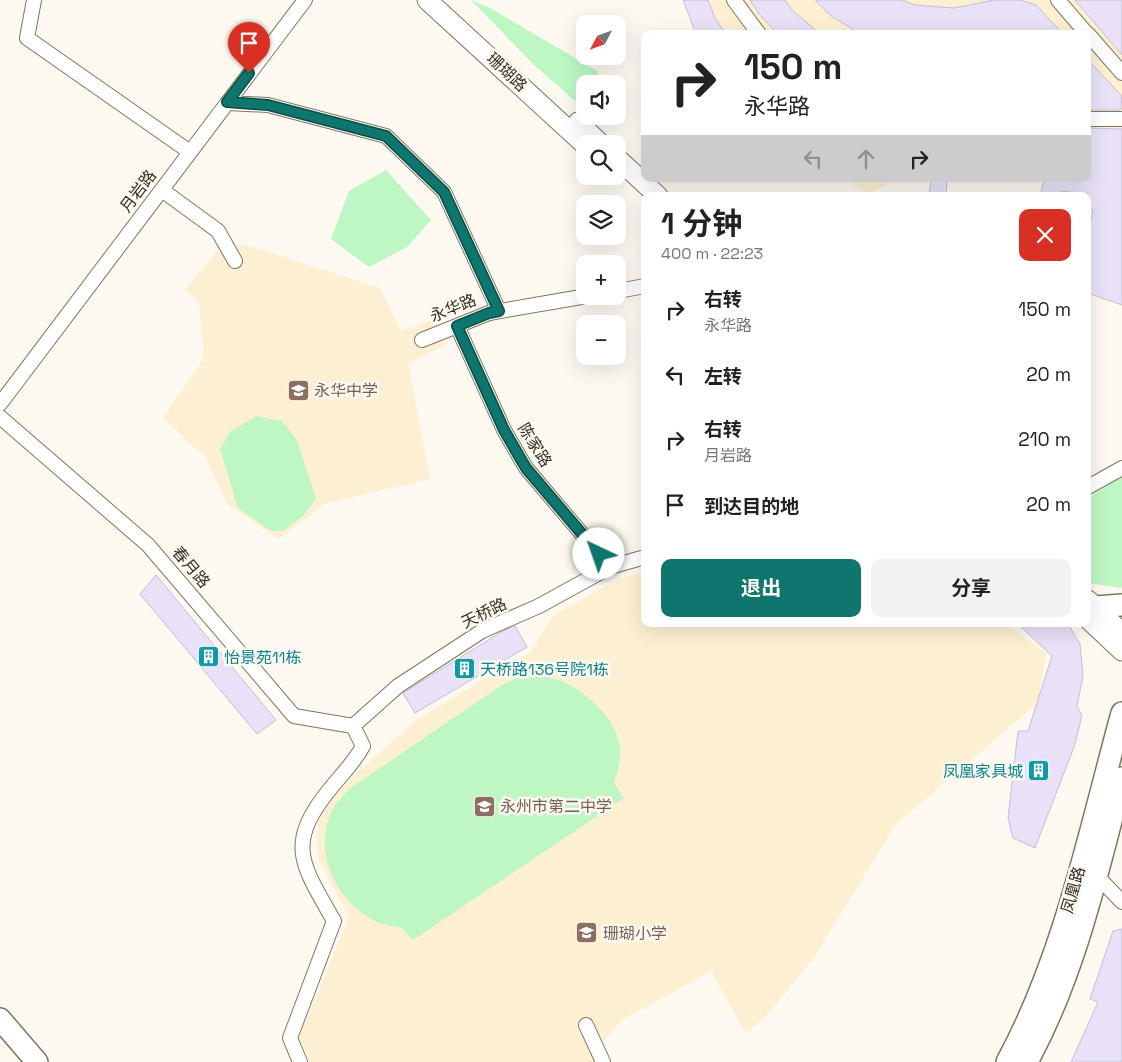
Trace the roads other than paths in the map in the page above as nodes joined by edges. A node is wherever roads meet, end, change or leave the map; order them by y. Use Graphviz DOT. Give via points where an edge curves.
graph roads {
  1 [pos="34,0"];
  2 [pos="305,0"];
  3 [pos="427,0"];
  4 [pos="445,0"];
  5 [pos="734,0"];
  6 [pos="1058,0"];
  7 [pos="756,30"];
  8 [pos="1084,30"];
  9 [pos="1091,38"];
  10 [pos="1122,73"];
  11 [pos="227,102"];
  12 [pos="1091,119"];
  13 [pos="1122,119"];
  14 [pos="591,135"];
  15 [pos="576,137"];
  16 [pos="190,152"];
  17 [pos="626,166"];
  18 [pos="641,180"];
  19 [pos="626,182"];
  20 [pos="643,182"];
  21 [pos="162,190"];
  22 [pos="654,192"];
  23 [pos="641,196"];
  24 [pos="235,261"];
  25 [pos="641,287"];
  26 [pos="626,290"];
  27 [pos="576,298"];
  28 [pos="499,311"];
  29 [pos="457,326"];
  30 [pos="422,340"];
  31 [pos="0,404"];
  32 [pos="0,417"];
  33 [pos="1122,468"];
  34 [pos="1091,485"];
  35 [pos="641,558"];
  36 [pos="610,566"];
  37 [pos="1122,605"];
  38 [pos="1091,609"];
  39 [pos="1091,610"];
  40 [pos="1091,610"];
  41 [pos="1122,633"];
  42 [pos="1122,651"];
  43 [pos="1122,713"];
  44 [pos="353,726"];
  45 [pos="1122,778"];
  46 [pos="1096,875"];
  47 [pos="1122,902"];
  48 [pos="0,1019"];
  49 [pos="586,1025"];
  50 [pos="37,1062"];
  51 [pos="300,1062"];
  52 [pos="603,1062"];
  53 [pos="1007,1062"];
  54 [pos="1027,1062"];
  1 -- 16 [label="street" via="27,38"];
  2 -- 11 [label="street, 月岩路"];
  3 -- 15 [label="main road, 珊瑚路"];
  4 -- 14 [label="main road, 珊瑚路"];
  5 -- 7 [label="street"];
  6 -- 8 [label="street"];
  9 -- 10 [label="street"];
  11 -- 16 [label="street, 月岩路"];
  11 -- 28 [label="street" via="268,105 386,136 444,192"];
  12 -- 13 [label="street"];
  16 -- 21 [label="street, 月岩路"];
  17 -- 18 [label="main road"];
  19 -- 23 [label="main road"];
  20 -- 22 [label="main road"];
  21 -- 24 [label="street" via="218,231"];
  21 -- 31 [label="street, 月岩路"];
  25 -- 26 [label="street"];
  27 -- 28 [label="street, 永华路"];
  28 -- 29 [label="street, 永华路"];
  29 -- 30 [label="street, 永华路"];
  29 -- 36 [label="street, 陈家路" via="504,430 526,468"];
  32 -- 44 [label="street, 春月路" via="148,545 294,716"];
  33 -- 34 [label="street"];
  35 -- 36 [label="street, 天桥路"];
  36 -- 44 [label="street, 天桥路" via="539,606 482,630 398,686"];
  37 -- 38 [label="main road"];
  39 -- 41 [label="main road"];
  40 -- 42 [label="main road"];
  43 -- 53 [label="main road, 凤凰路" via="1055,951 1041,992"];
  44 -- 51 [label="street" via="363,746 356,760 306,822 302,841 303,859 310,878 334,921 290,1038"];
  45 -- 46 [label="main road, 凤凰路"];
  46 -- 47 [label="street"];
  46 -- 54 [label="main road, 凤凰路" via="1073,956"];
  48 -- 50 [label="main road"];
  49 -- 52 [label="street"];
}
